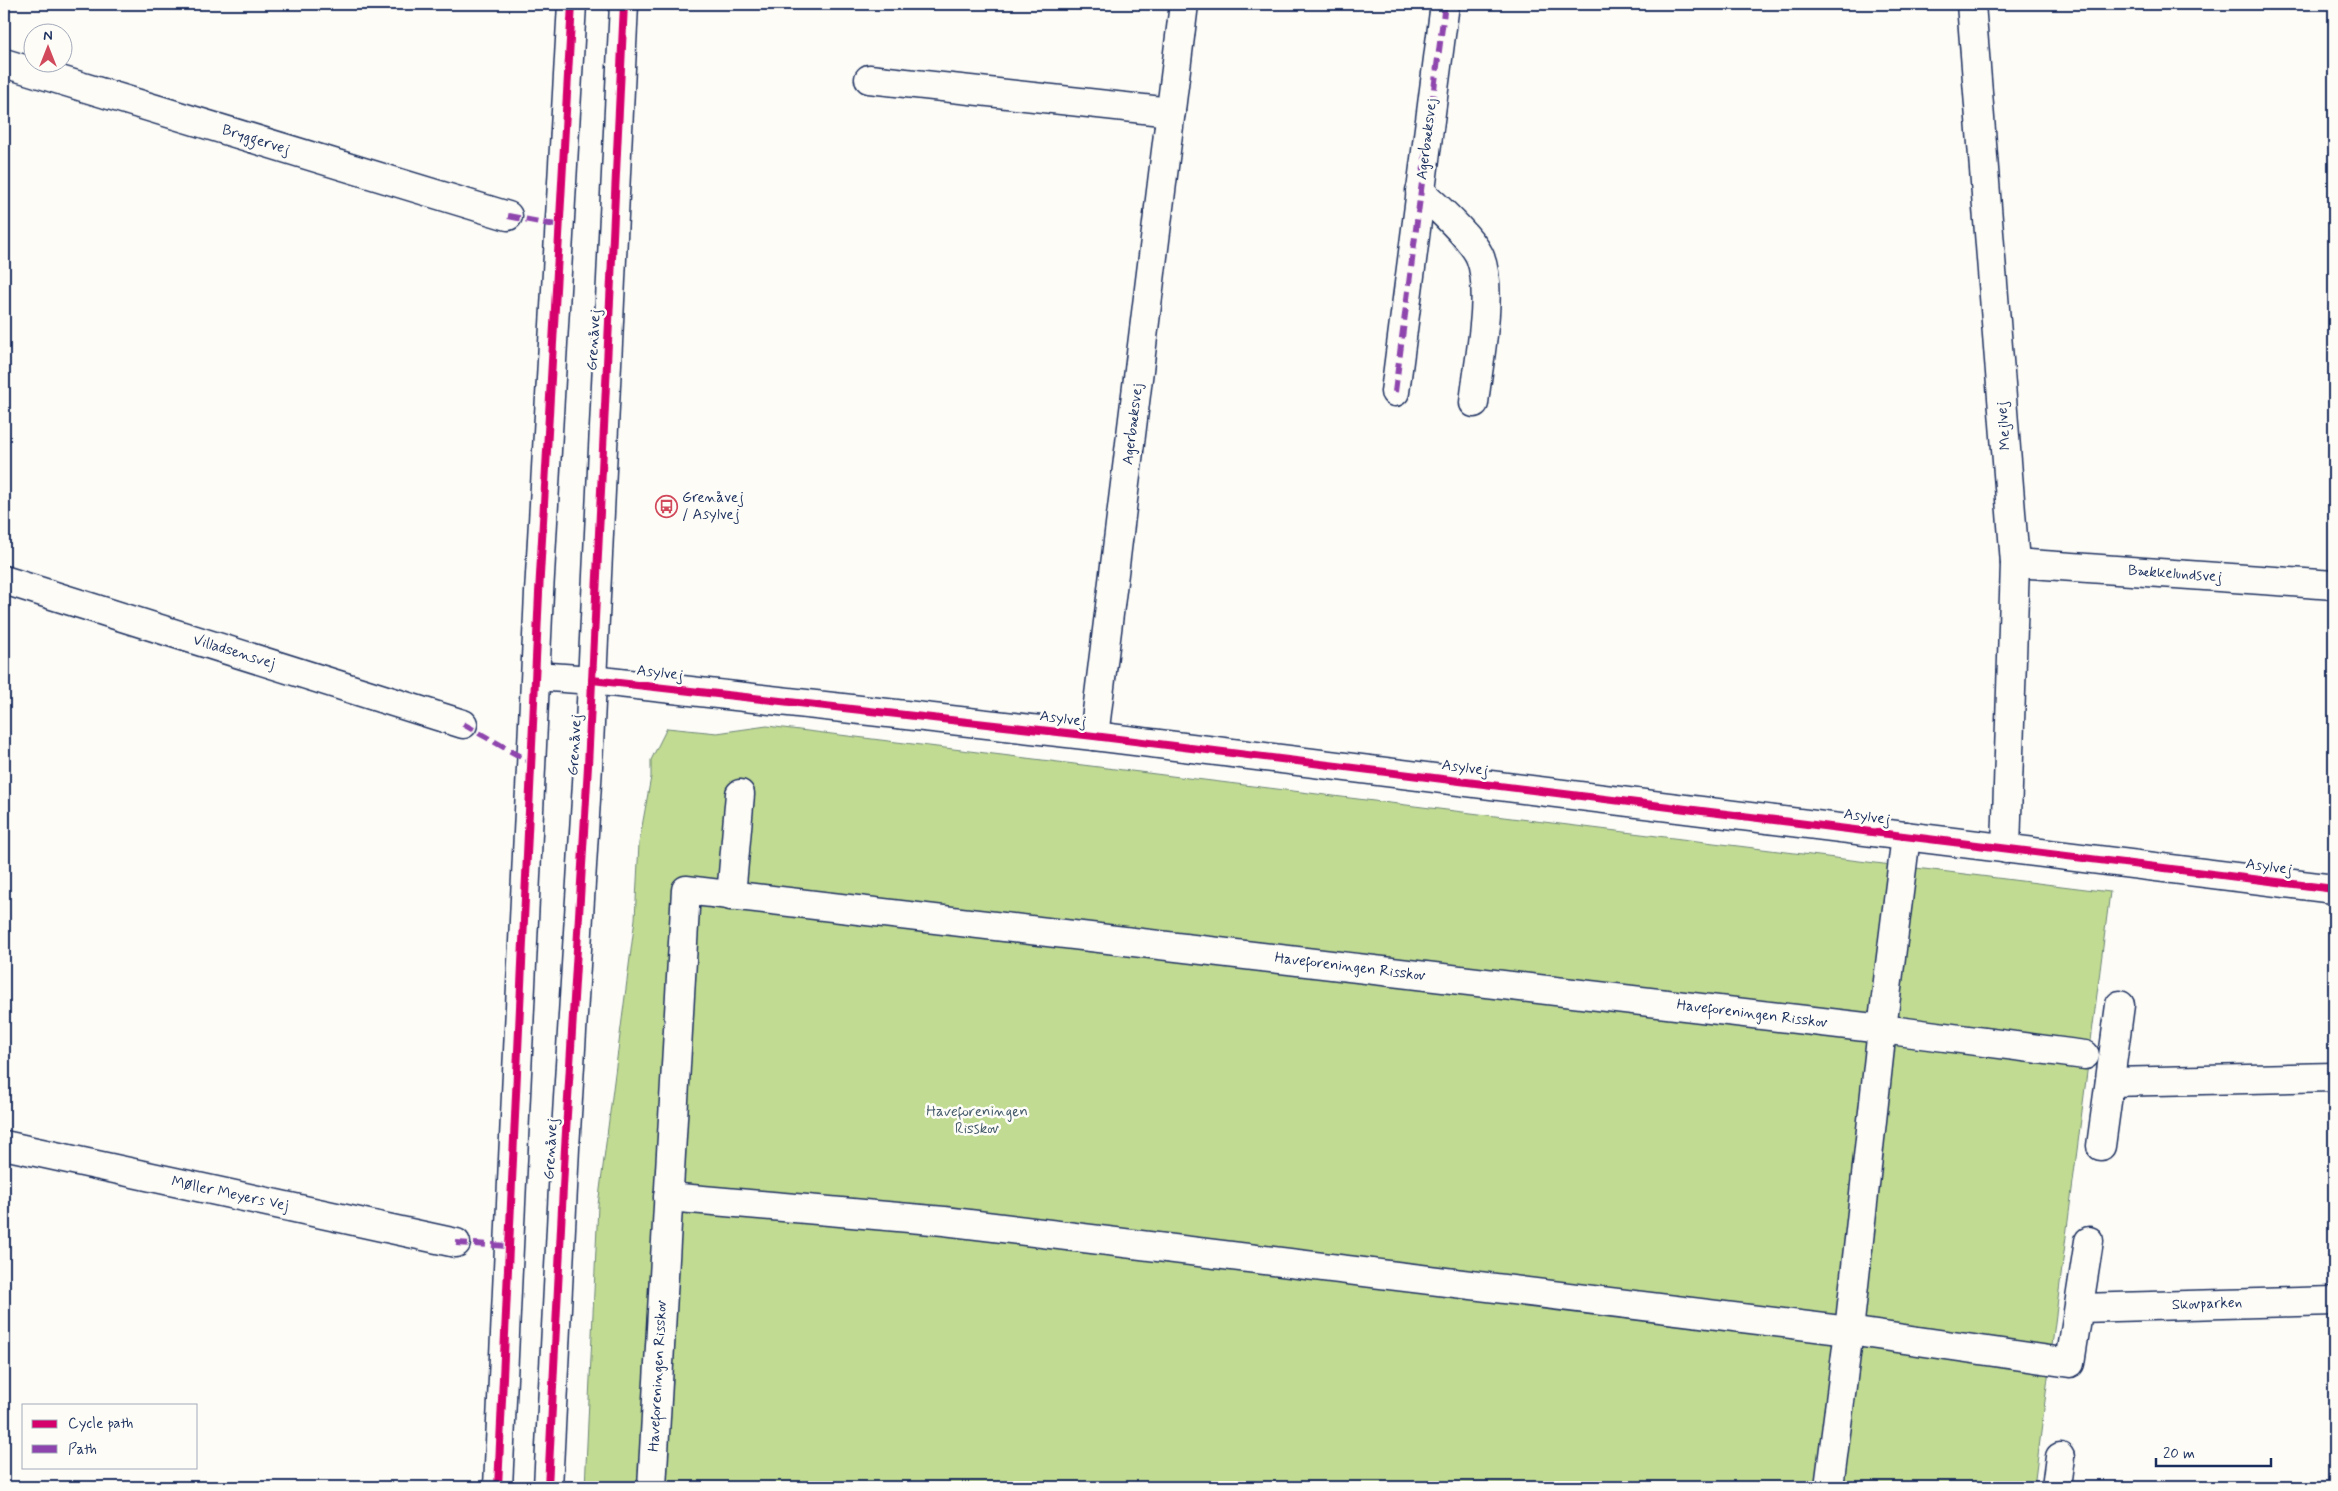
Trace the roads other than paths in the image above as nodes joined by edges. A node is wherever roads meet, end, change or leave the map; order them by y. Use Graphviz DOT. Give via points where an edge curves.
graph roads {
  1 [pos="572,4"];
  2 [pos="624,4"];
  3 [pos="1184,4"];
  4 [pos="1445,4"];
  5 [pos="1971,4"];
  6 [pos="4,63"];
  7 [pos="869,79"];
  8 [pos="1171,112"];
  9 [pos="1420,191"];
  10 [pos="508,216"];
  11 [pos="1395,392"];
  12 [pos="1474,403"];
  13 [pos="2015,564"];
  14 [pos="4,580"];
  15 [pos="2334,584"];
  16 [pos="536,676"];
  17 [pos="592,680"];
  18 [pos="463,724"];
  19 [pos="1094,736"];
  20 [pos="740,794"];
  21 [pos="1906,836"];
  22 [pos="2006,849"];
  23 [pos="2334,889"];
  24 [pos="731,896"];
  25 [pos="2120,1005"];
  26 [pos="1882,1029"];
  27 [pos="2085,1055"];
  28 [pos="2334,1077"];
  29 [pos="2110,1082"];
  30 [pos="4,1145"];
  31 [pos="2101,1146"];
  32 [pos="668,1197"];
  33 [pos="2089,1241"];
  34 [pos="456,1243"];
  35 [pos="2334,1301"];
  36 [pos="2080,1308"];
  37 [pos="1849,1331"];
  38 [pos="2060,1457"];
  39 [pos="498,1487"];
  40 [pos="548,1487"];
  41 [pos="652,1487"];
  42 [pos="1829,1487"];
  43 [pos="2056,1487"];
  1 -- 16 [label="street"];
  2 -- 17 [label="street, Grenåvej"];
  3 -- 8 [label="street, Agerbæksvej"];
  4 -- 9 [label="street, Agerbæksvej"];
  5 -- 13 [label="street, Mejlvej"];
  6 -- 10 [label="street, Bryggervej"];
  7 -- 8 [label="street"];
  8 -- 19 [label="street, Agerbæksvej"];
  9 -- 11 [label="street, Agerbæksvej"];
  9 -- 12 [label="street" via="1456,226 1480,256 1486,302"];
  13 -- 15 [label="street, Bækkelundsvej"];
  13 -- 22 [label="street, Mejlvej"];
  14 -- 18 [label="street, Villadsensvej"];
  16 -- 17 [label="street, Asylvej"];
  16 -- 39 [label="street"];
  17 -- 19 [label="street, Asylvej"];
  17 -- 40 [label="street, Grenåvej"];
  19 -- 21 [label="street, Asylvej"];
  20 -- 24 [label="street"];
  21 -- 22 [label="street, Asylvej"];
  21 -- 26 [label="street"];
  22 -- 23 [label="street, Asylvej"];
  24 -- 26 [label="street, Haveforeningen Risskov"];
  24 -- 32 [label="street, Haveforeningen Risskov" via="686,890"];
  25 -- 29 [label="street"];
  26 -- 27 [label="street, Haveforeningen Risskov"];
  26 -- 37 [label="street"];
  28 -- 29 [label="street"];
  29 -- 31 [label="street"];
  30 -- 34 [label="street, Møller Meyers Vej"];
  32 -- 37 [label="street" via="944,1221"];
  32 -- 41 [label="street, Haveforeningen Risskov"];
  33 -- 36 [label="street"];
  35 -- 36 [label="street, Skovparken"];
  36 -- 37 [label="street" via="2070,1363"];
  37 -- 42 [label="street"];
  38 -- 43 [label="street"];
}
